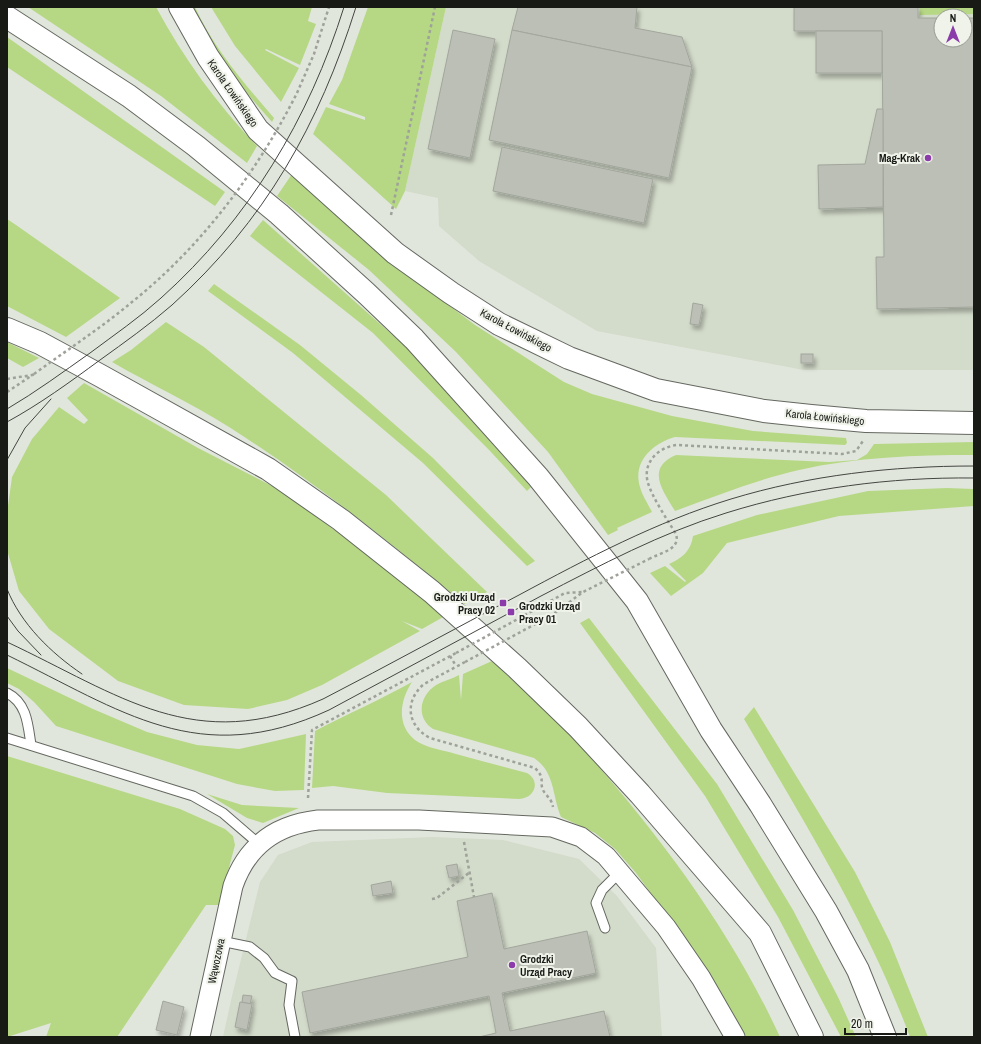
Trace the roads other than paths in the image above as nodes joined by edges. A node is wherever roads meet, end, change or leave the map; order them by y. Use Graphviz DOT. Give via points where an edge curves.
graph roads {
  1 [pos="180,7"];
  2 [pos="7,17"];
  3 [pos="7,321"];
  4 [pos="7,329"];
  5 [pos="40,343"];
  6 [pos="974,423"];
  7 [pos="7,692"];
  8 [pos="7,738"];
  9 [pos="31,745"];
  10 [pos="259,844"];
  11 [pos="620,872"];
  12 [pos="605,928"];
  13 [pos="221,941"];
  14 [pos="200,1037"];
  15 [pos="295,1037"];
  16 [pos="735,1037"];
  17 [pos="812,1037"];
  18 [pos="885,1037"];
  1 -- 6 [label="main road, Karola Łowińskiego" via="208,58 258,130 395,253 500,324 569,358 656,390 764,411 866,422"];
  2 -- 18 [label="main road" via="129,96 196,146 279,214 414,339 538,477 637,601 711,730 826,911 858,970"];
  3 -- 5 [label="main road"];
  4 -- 5 [label="main road"];
  5 -- 17 [label="main road" via="268,469 341,520 432,592 517,668 578,727 640,794 760,934"];
  7 -- 9 [label="lane" via="17,699 25,711"];
  8 -- 9 [label="lane"];
  9 -- 10 [label="lane" via="193,796 223,813"];
  10 -- 11 [label="street, Wąwozowa" via="290,826 318,820 419,820 552,827 573,833 588,841"];
  10 -- 13 [label="street, Wąwozowa" via="245,859 233,886"];
  11 -- 12 [label="lane" via="602,890 596,903"];
  11 -- 16 [label="street, Wąwozowa" via="682,950"];
  13 -- 14 [label="street, Wąwozowa"];
  13 -- 15 [label="lane" via="250,947 264,958 275,973 292,981 289,1006"];
}
